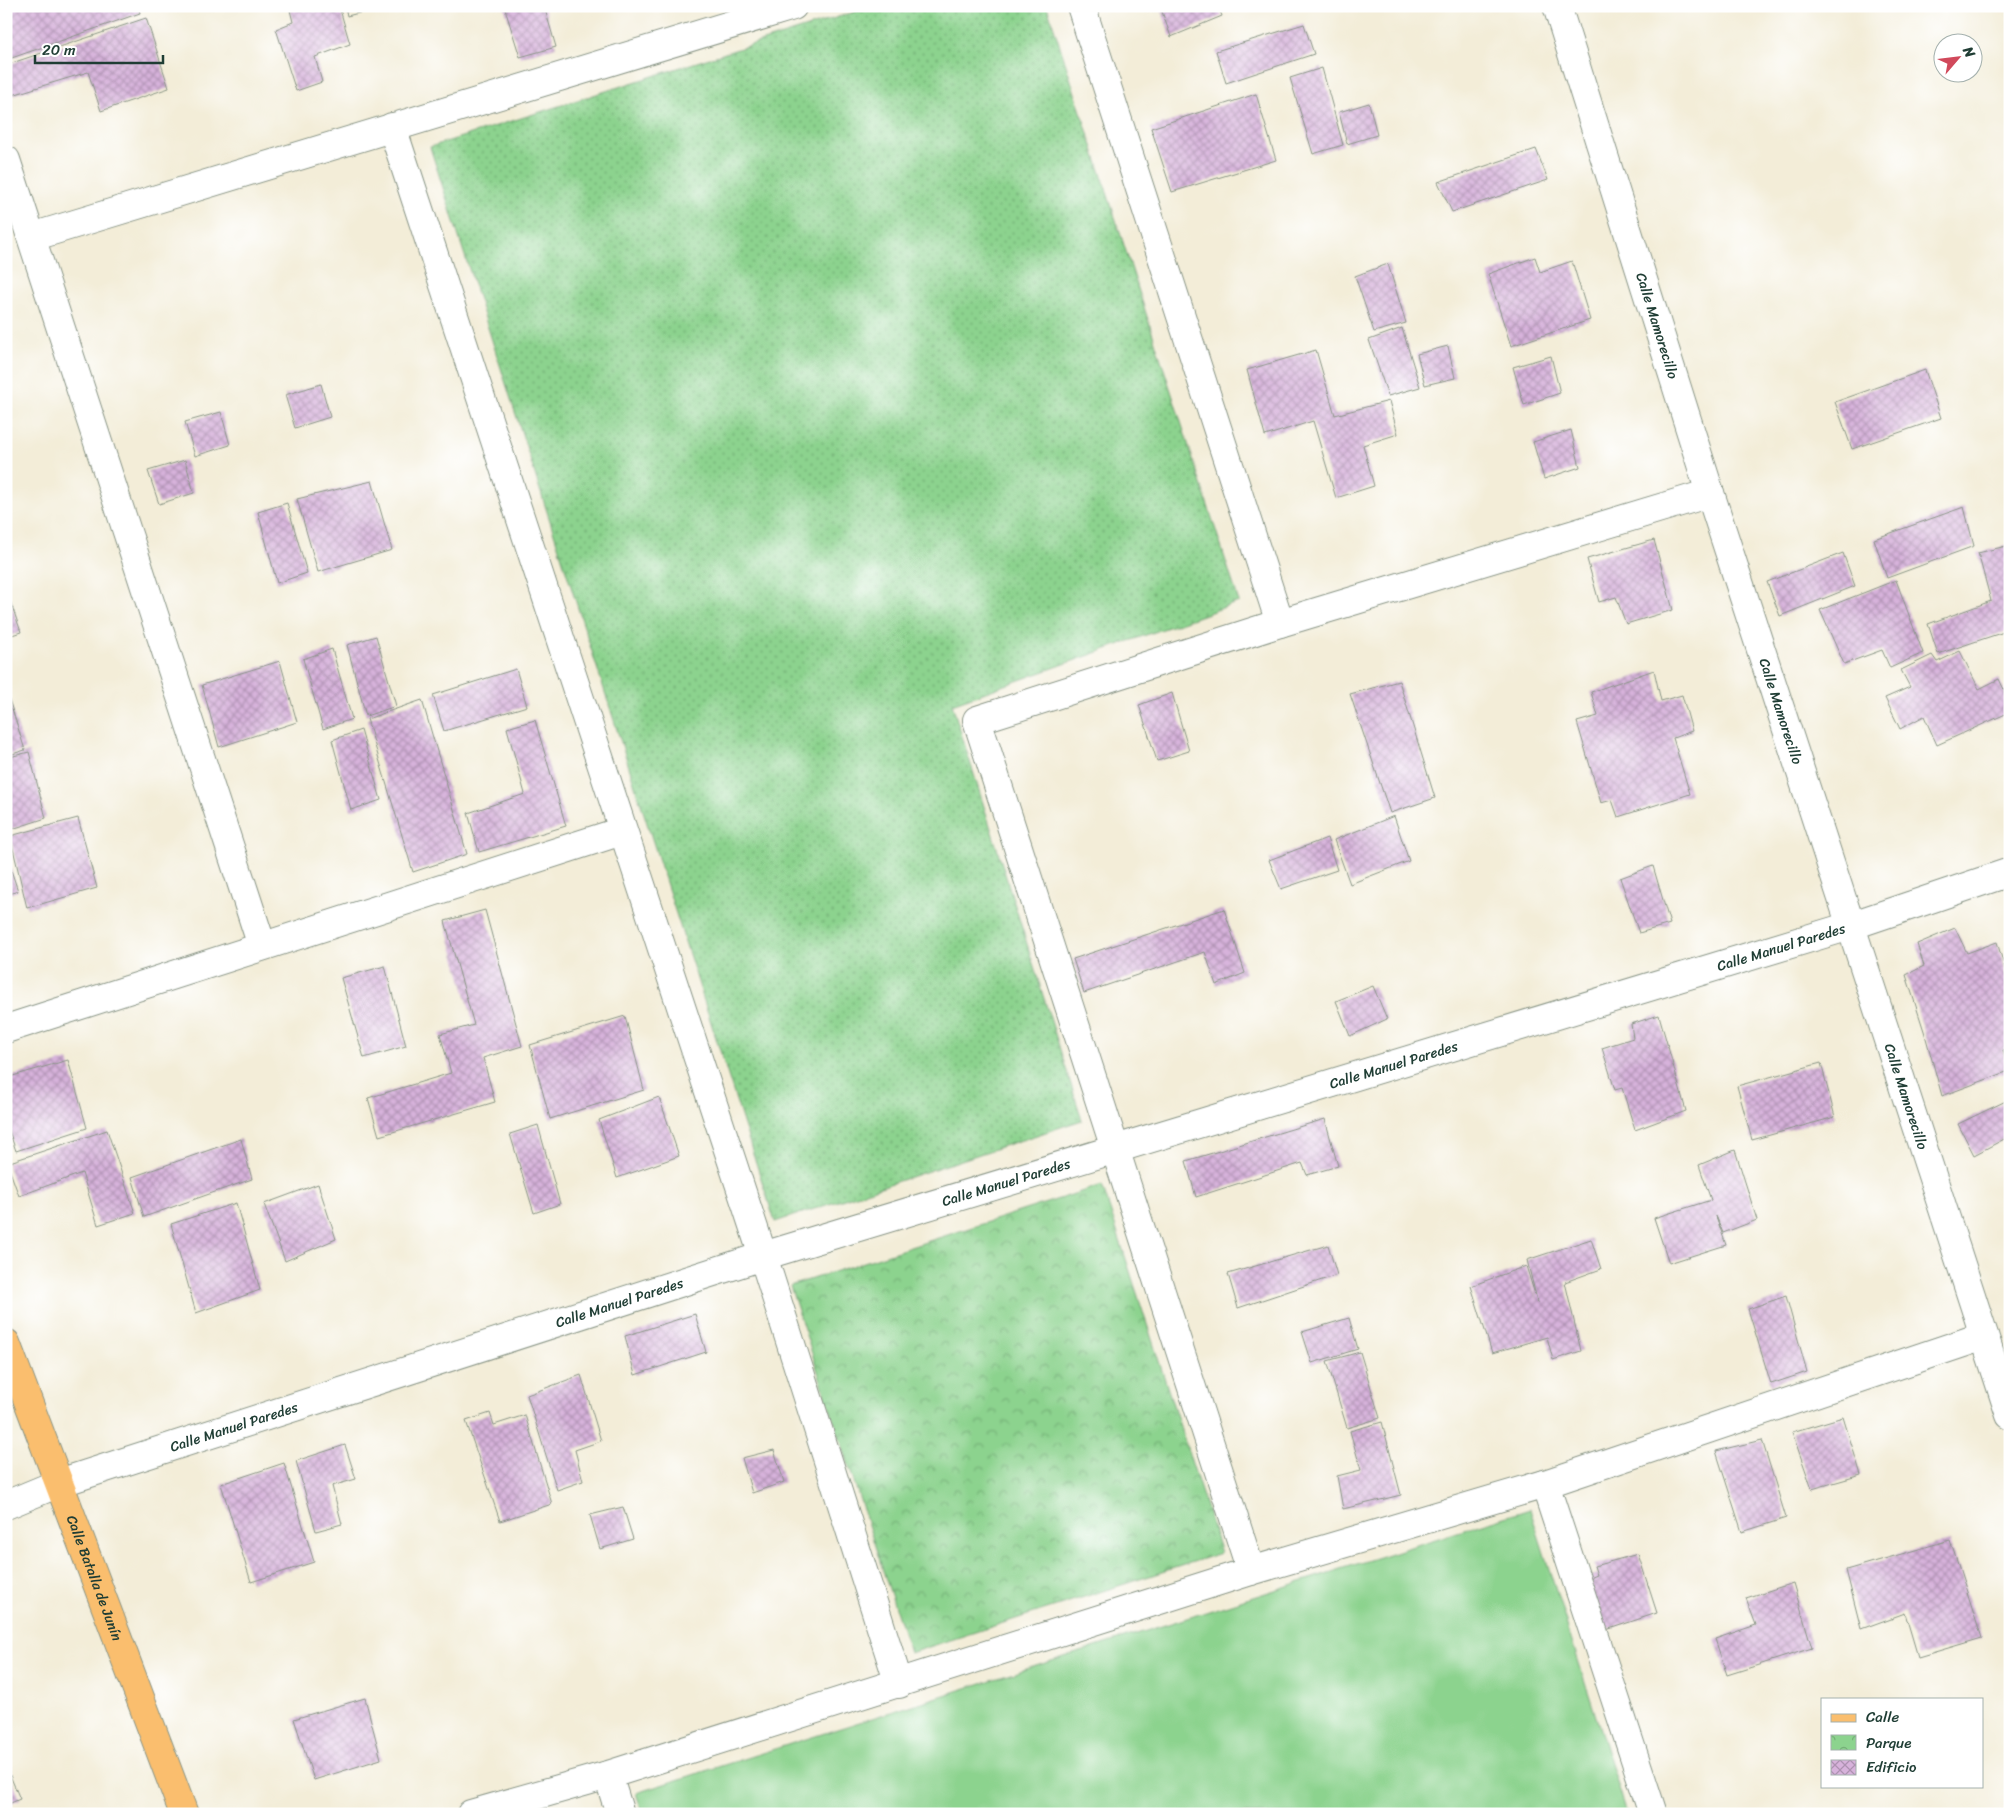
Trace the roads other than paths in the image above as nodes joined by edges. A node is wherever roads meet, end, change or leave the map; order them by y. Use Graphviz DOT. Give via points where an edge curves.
graph roads {
  1 [pos="793,6"];
  2 [pos="1081,6"];
  3 [pos="1557,6"];
  4 [pos="392,127"];
  5 [pos="6,160"];
  6 [pos="32,237"];
  7 [pos="1710,493"];
  8 [pos="1280,623"];
  9 [pos="622,832"];
  10 [pos="2010,872"];
  11 [pos="1850,926"];
  12 [pos="262,946"];
  13 [pos="6,1028"];
  14 [pos="1115,1150"];
  15 [pos="763,1256"];
  16 [pos="1984,1336"];
  17 [pos="6,1343"];
  18 [pos="2010,1415"];
  19 [pos="59,1483"];
  20 [pos="1545,1484"];
  21 [pos="6,1505"];
  22 [pos="1251,1571"];
  23 [pos="899,1684"];
  24 [pos="608,1775"];
  25 [pos="184,1814"];
  26 [pos="472,1814"];
  27 [pos="620,1814"];
  28 [pos="1653,1814"];
  1 -- 4 [label="street"];
  2 -- 8 [label="street"];
  3 -- 7 [label="street, Calle Mamorecillo"];
  4 -- 6 [label="street"];
  4 -- 9 [label="street"];
  5 -- 6 [label="street"];
  6 -- 12 [label="street"];
  7 -- 8 [label="street"];
  7 -- 11 [label="street, Calle Mamorecillo"];
  8 -- 14 [label="street" via="977,720"];
  9 -- 12 [label="street"];
  9 -- 15 [label="street"];
  10 -- 11 [label="street, Calle Manuel Paredes"];
  11 -- 14 [label="street, Calle Manuel Paredes"];
  11 -- 16 [label="street, Calle Mamorecillo"];
  12 -- 13 [label="street"];
  14 -- 15 [label="street, Calle Manuel Paredes"];
  14 -- 22 [label="street"];
  15 -- 19 [label="street, Calle Manuel Paredes"];
  15 -- 23 [label="street"];
  16 -- 18 [label="street, Calle Mamorecillo"];
  16 -- 20 [label="street"];
  17 -- 19 [label="main road, Calle Batalla de Junín"];
  19 -- 21 [label="street, Calle Manuel Paredes"];
  19 -- 25 [label="main road, Calle Batalla de Junín"];
  20 -- 22 [label="street"];
  20 -- 28 [label="street"];
  22 -- 23 [label="street"];
  23 -- 24 [label="street"];
  24 -- 26 [label="street"];
  24 -- 27 [label="street"];
}
